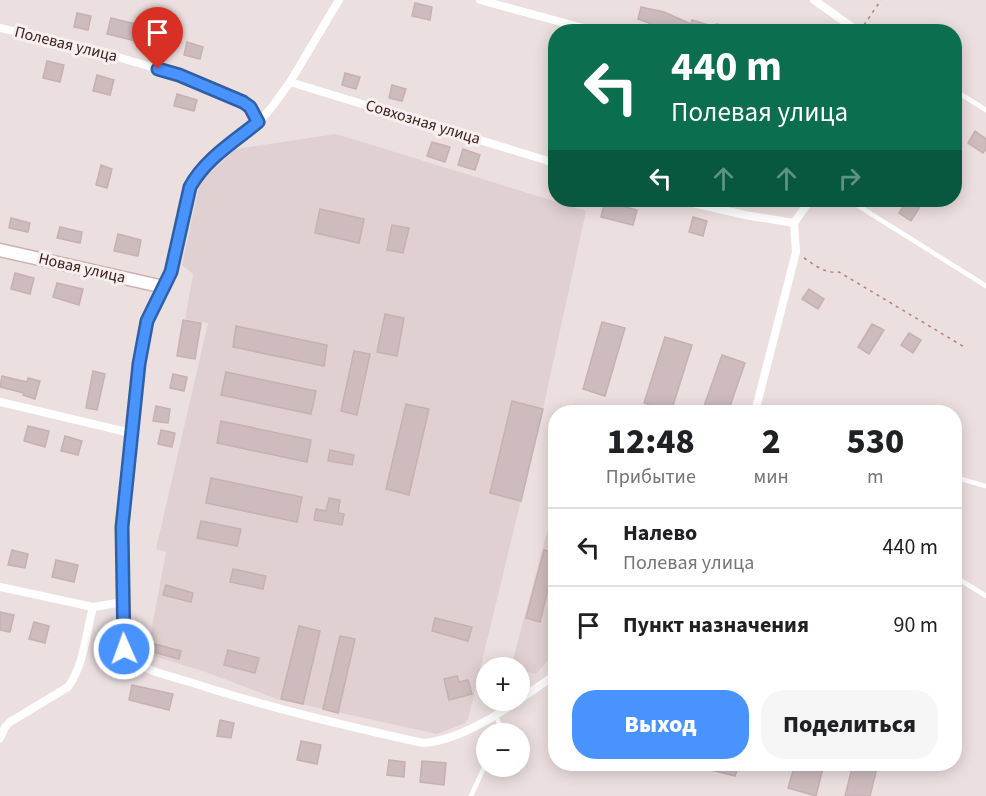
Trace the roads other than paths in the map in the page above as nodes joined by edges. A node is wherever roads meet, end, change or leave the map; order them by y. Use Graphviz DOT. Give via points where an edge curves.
graph roads {
  1 [pos="339,0"];
  2 [pos="480,0"];
  3 [pos="814,0"];
  4 [pos="568,24"];
  5 [pos="850,24"];
  6 [pos="0,28"];
  7 [pos="290,82"];
  8 [pos="962,95"];
  9 [pos="986,110"];
  10 [pos="258,122"];
  11 [pos="548,161"];
  12 [pos="710,207"];
  13 [pos="805,207"];
  14 [pos="860,207"];
  15 [pos="794,223"];
  16 [pos="0,250"];
  17 [pos="986,286"];
  18 [pos="164,287"];
  19 [pos="0,402"];
  20 [pos="757,405"];
  21 [pos="131,434"];
  22 [pos="962,479"];
  23 [pos="986,486"];
  24 [pos="962,581"];
  25 [pos="0,587"];
  26 [pos="986,596"];
  27 [pos="123,602"];
  28 [pos="93,607"];
  29 [pos="548,680"];
  30 [pos="530,692"];
  31 [pos="503,711"];
  32 [pos="496,716"];
  33 [pos="499,723"];
  34 [pos="2,727"];
  35 [pos="0,738"];
  36 [pos="480,777"];
  37 [pos="471,796"];
  1 -- 7 [label="street"];
  2 -- 4 [label="street"];
  3 -- 5 [label="street"];
  6 -- 10 [label="street, Полевая улица" via="179,75 243,102"];
  7 -- 10 [label="street"];
  7 -- 11 [label="street, Совхозная улица"];
  8 -- 9 [label="lane"];
  10 -- 18 [label="street" via="195,177"];
  12 -- 15 [label="street"];
  13 -- 15 [label="street"];
  14 -- 17 [label="lane"];
  15 -- 20 [label="street" via="796,252"];
  16 -- 18 [label="street, Новая улица"];
  18 -- 21 [label="street" via="147,321"];
  19 -- 21 [label="street"];
  21 -- 27 [label="street" via="122,527"];
  22 -- 23 [label="lane"];
  24 -- 26 [label="lane"];
  25 -- 28 [label="street"];
  27 -- 28 [label="street"];
  27 -- 32 [label="street" via="125,656 143,667 240,698 423,743 437,742"];
  28 -- 34 [label="street" via="78,669 68,687"];
  29 -- 30 [label="street"];
  31 -- 32 [label="street"];
  32 -- 33 [label="lane"];
  34 -- 35 [label="street"];
  36 -- 37 [label="lane"];
}
